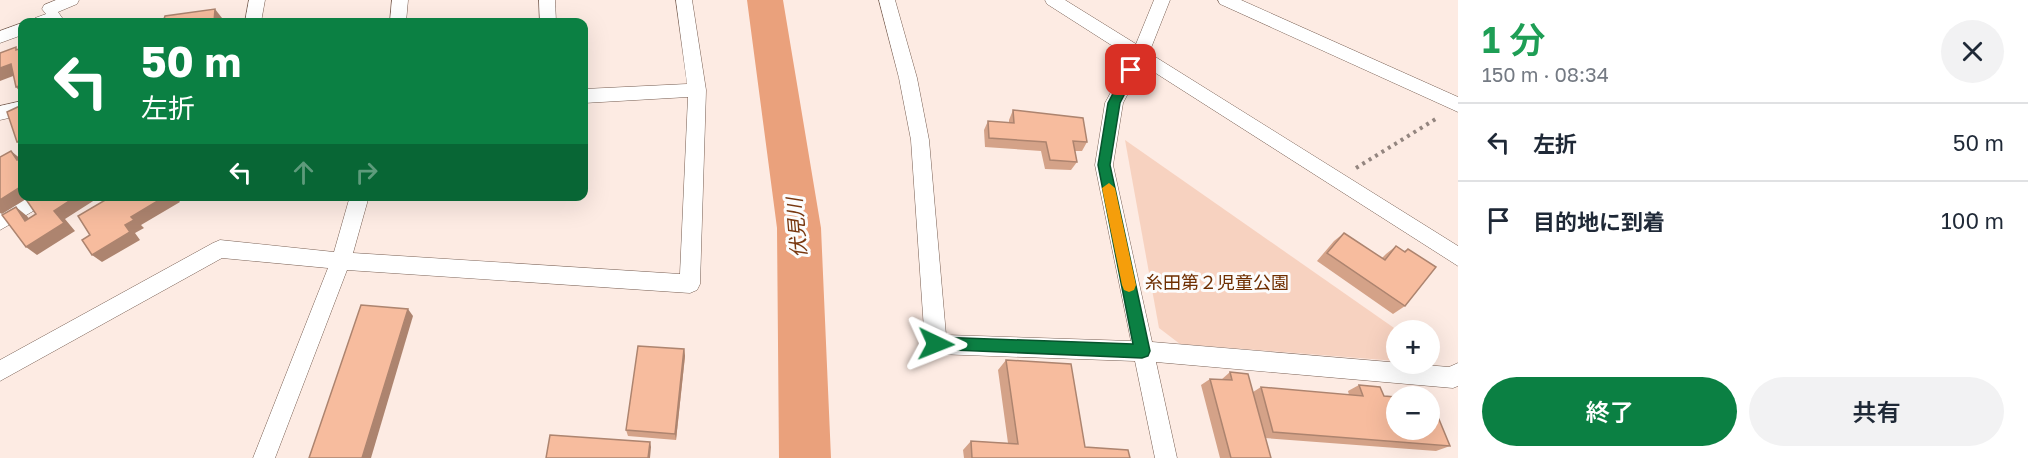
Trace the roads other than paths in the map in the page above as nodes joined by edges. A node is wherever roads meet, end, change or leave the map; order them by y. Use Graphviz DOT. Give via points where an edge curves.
graph roads {
  1 [pos="71,0"];
  2 [pos="257,0"];
  3 [pos="400,0"];
  4 [pos="547,0"];
  5 [pos="684,0"];
  6 [pos="887,0"];
  7 [pos="1053,0"];
  8 [pos="1162,0"];
  9 [pos="1226,0"];
  10 [pos="49,14"];
  11 [pos="255,18"];
  12 [pos="398,18"];
  13 [pos="548,18"];
  14 [pos="18,30"];
  15 [pos="0,37"];
  16 [pos="1140,54"];
  17 [pos="697,90"];
  18 [pos="588,96"];
  19 [pos="18,109"];
  20 [pos="1453,109"];
  21 [pos="0,113"];
  22 [pos="34,201"];
  23 [pos="359,201"];
  24 [pos="0,222"];
  25 [pos="1458,257"];
  26 [pos="341,261"];
  27 [pos="1142,351"];
  28 [pos="1,368"];
  29 [pos="1458,373"];
  30 [pos="264,458"];
  31 [pos="1166,458"];
  1 -- 10 [label="street"];
  2 -- 11 [label="street"];
  3 -- 12 [label="street"];
  4 -- 13 [label="street"];
  5 -- 17 [label="street"];
  6 -- 27 [label="street" via="920,140 936,344"];
  7 -- 16 [label="street"];
  8 -- 16 [label="street"];
  9 -- 20 [label="street"];
  14 -- 15 [label="street"];
  16 -- 25 [label="street"];
  16 -- 27 [label="street" via="1114,103 1104,165"];
  17 -- 18 [label="street"];
  17 -- 26 [label="street" via="690,285"];
  19 -- 21 [label="street"];
  22 -- 24 [label="street"];
  23 -- 26 [label="street"];
  26 -- 28 [label="street" via="220,249"];
  26 -- 30 [label="street"];
  27 -- 29 [label="street" via="1453,378"];
  27 -- 31 [label="street"];
}
